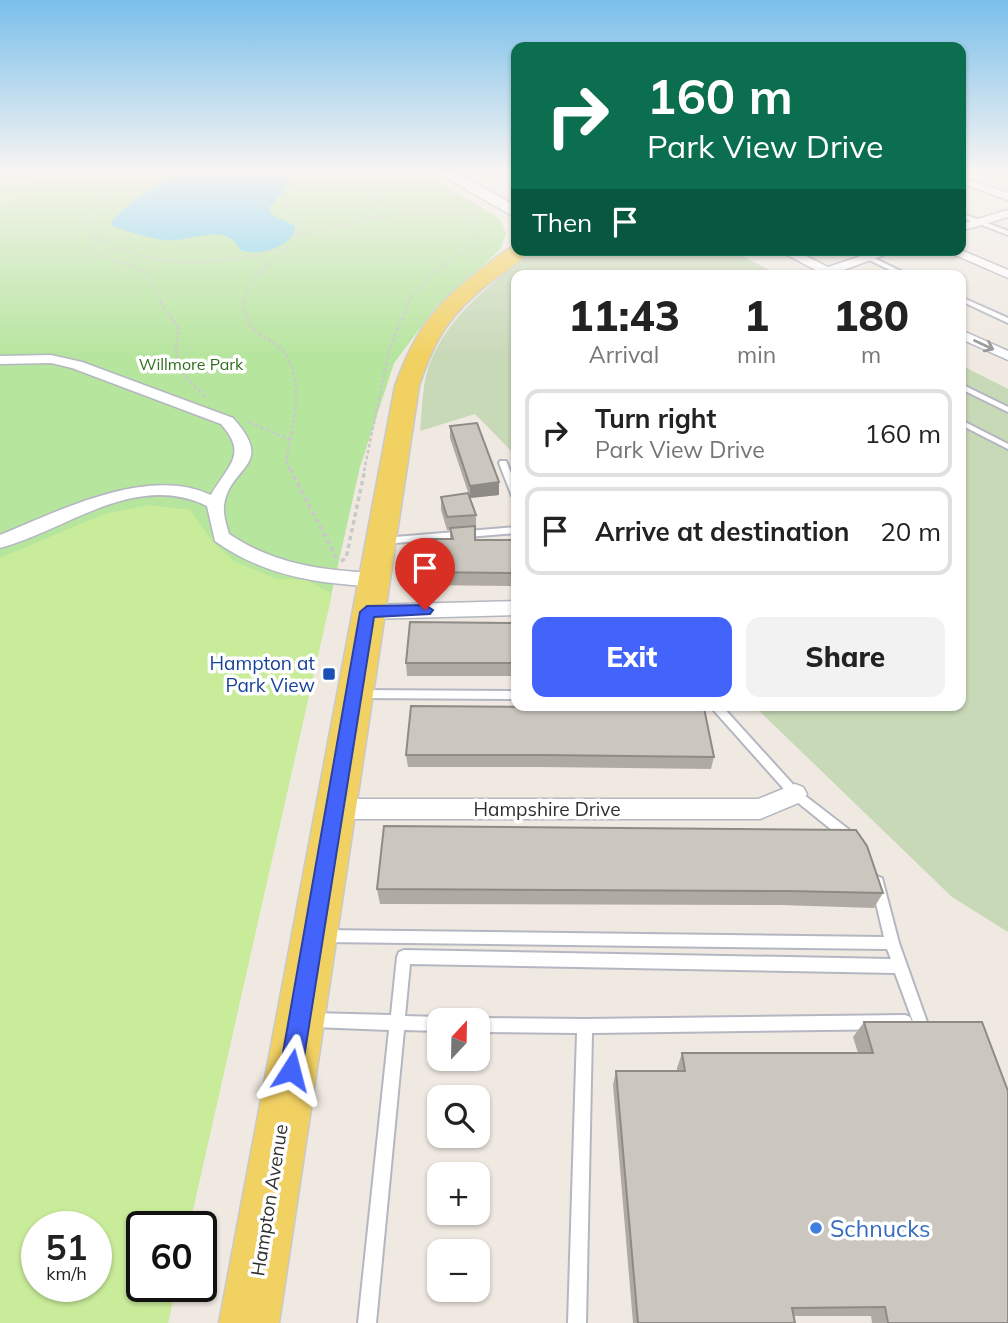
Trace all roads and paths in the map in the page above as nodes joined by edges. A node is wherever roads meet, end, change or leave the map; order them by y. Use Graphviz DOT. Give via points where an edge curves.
graph roads {
  1 [pos="91,234"];
  2 [pos="301,234"];
  3 [pos="296,235"];
  4 [pos="284,249"];
  5 [pos="512,256"];
  6 [pos="796,256"];
  7 [pos="864,256"];
  8 [pos="874,256"];
  9 [pos="964,256"];
  10 [pos="868,258"];
  11 [pos="825,270"];
  12 [pos="838,270"];
  13 [pos="895,270"];
  14 [pos="1008,274"];
  15 [pos="966,301"];
  16 [pos="1008,321"];
  17 [pos="966,336"];
  18 [pos="1008,356"];
  19 [pos="0,360"];
  20 [pos="966,389"];
  21 [pos="212,401"];
  22 [pos="1008,410"];
  23 [pos="244,420"];
  24 [pos="966,425"];
  25 [pos="290,440"];
  26 [pos="1008,447"];
  27 [pos="503,463"];
  28 [pos="511,483"];
  29 [pos="216,504"];
  30 [pos="511,531"];
  31 [pos="380,541"];
  32 [pos="0,542"];
  33 [pos="339,566"];
  34 [pos="370,595"];
  35 [pos="511,608"];
  36 [pos="354,694"];
  37 [pos="511,695"];
  38 [pos="719,711"];
  39 [pos="795,794"];
  40 [pos="334,809"];
  41 [pos="862,849"];
  42 [pos="873,866"];
  43 [pos="313,936"];
  44 [pos="892,943"];
  45 [pos="900,966"];
  46 [pos="299,1019"];
  47 [pos="397,1024"];
  48 [pos="427,1024"];
  49 [pos="490,1025"];
  50 [pos="586,1026"];
  51 [pos="249,1323"];
  52 [pos="367,1323"];
  53 [pos="577,1323"];
  1 -- 4 [label="path" via="124,252 179,264"];
  1 -- 21 [label="path" via="96,253 150,274 161,303 178,327 176,366"];
  2 -- 3 [label="path"];
  3 -- 4 [label="path"];
  4 -- 25 [label="path" via="248,286 244,316 288,357 293,370 297,396"];
  5 -- 31 [label="main road, Hampton Avenue" via="451,305 422,345 407,386"];
  6 -- 11 [label="street"];
  7 -- 10 [label="lane"];
  8 -- 10 [label="street"];
  9 -- 14 [label="street"];
  10 -- 12 [label="street"];
  10 -- 13 [label="lane"];
  15 -- 16 [label="lane"];
  17 -- 18 [label="street, one-way"];
  19 -- 29 [label="street" via="51,359 77,365 227,421 238,430 243,458"];
  20 -- 22 [label="lane"];
  23 -- 25 [label="path"];
  24 -- 26 [label="lane"];
  25 -- 33 [label="path" via="286,461"];
  27 -- 28 [label="lane"];
  29 -- 32 [label="street" via="191,492 149,491 96,502"];
  29 -- 34 [label="street" via="221,537 245,555 279,568 343,578"];
  30 -- 31 [label="lane"];
  31 -- 34 [label="main road, Hampton Avenue"];
  34 -- 35 [label="street"];
  34 -- 36 [label="main road, Hampton Avenue"];
  36 -- 37 [label="lane"];
  36 -- 40 [label="main road, Hampton Avenue"];
  38 -- 39 [label="lane"];
  39 -- 40 [label="street, Hampshire Drive" via="760,809"];
  39 -- 41 [label="lane"];
  40 -- 43 [label="main road, Hampton Avenue"];
  42 -- 44 [label="lane"];
  43 -- 44 [label="lane"];
  43 -- 46 [label="main road, Hampton Avenue"];
  44 -- 45 [label="lane"];
  45 -- 47 [label="lane" via="404,957"];
  45 -- 50 [label="lane" via="927,1022"];
  46 -- 47 [label="lane"];
  46 -- 51 [label="main road, Hampton Avenue"];
  47 -- 48 [label="lane"];
  47 -- 52 [label="lane"];
  49 -- 50 [label="lane"];
  50 -- 53 [label="lane"];
}
